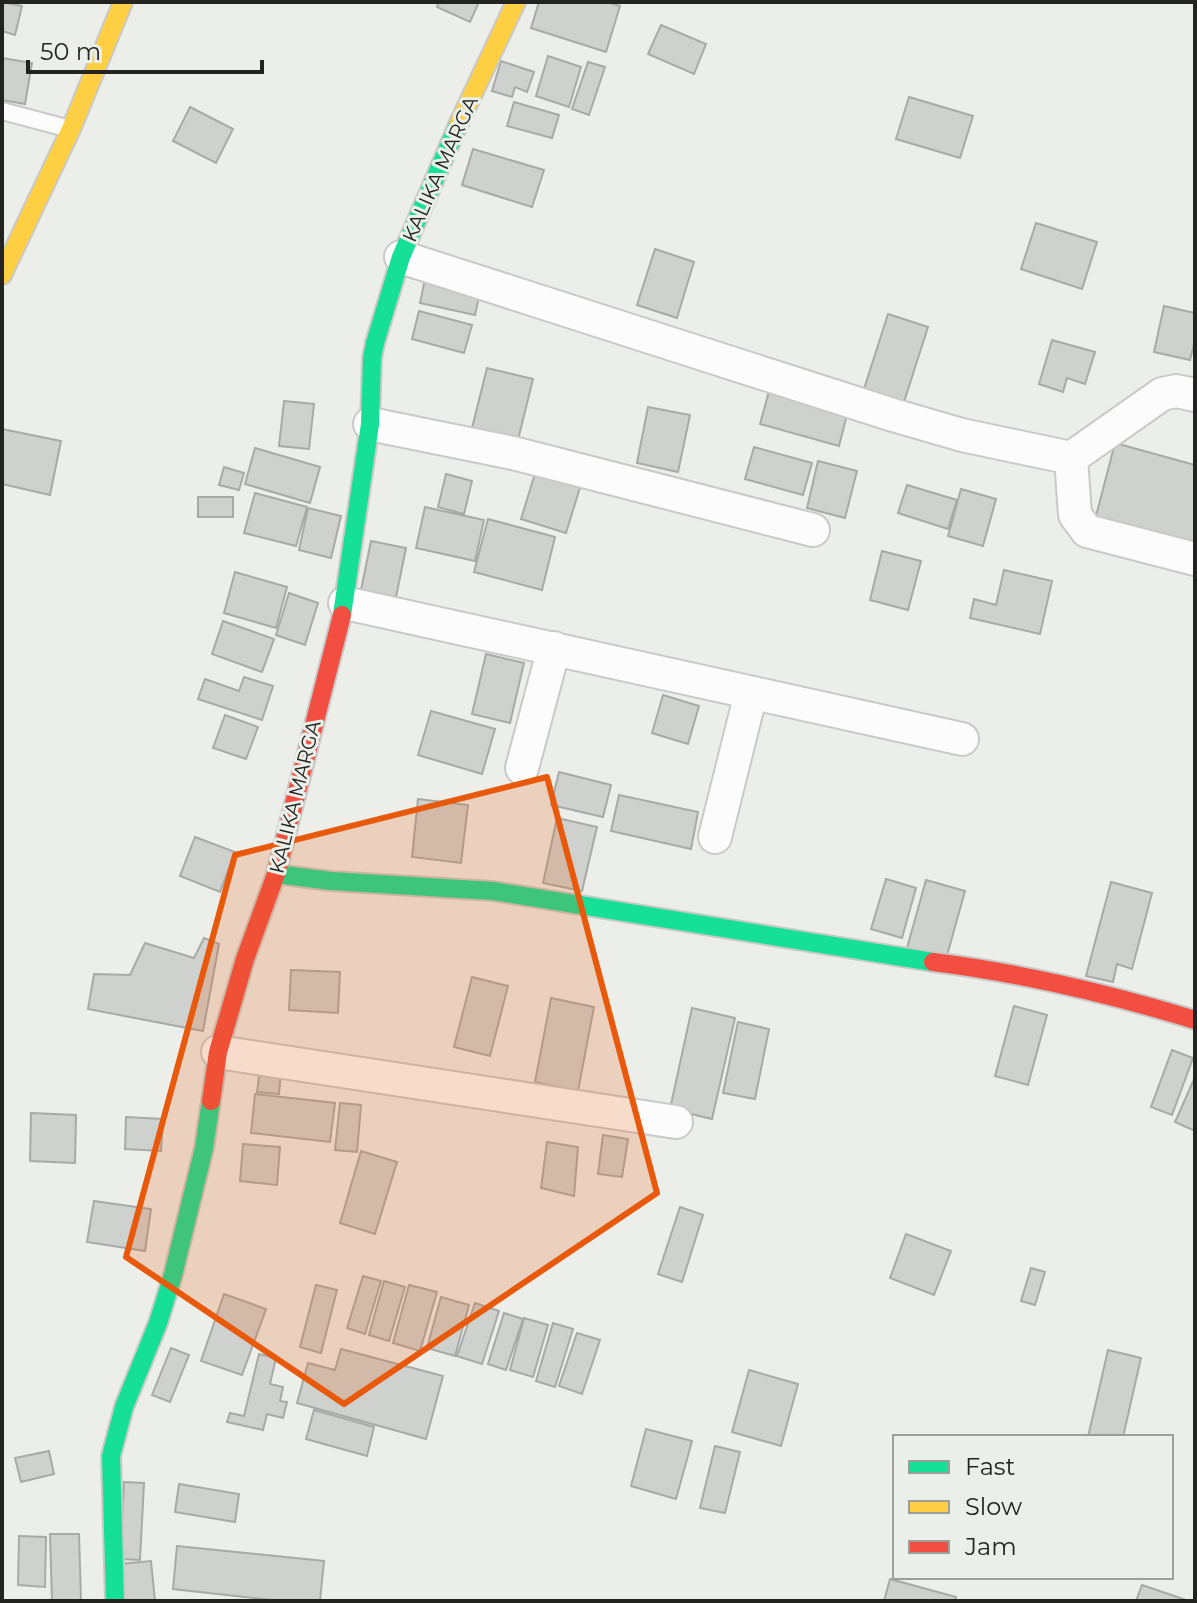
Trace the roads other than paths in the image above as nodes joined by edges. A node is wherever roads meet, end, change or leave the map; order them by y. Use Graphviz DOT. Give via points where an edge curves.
graph roads {
  1 [pos="123,2"];
  2 [pos="516,2"];
  3 [pos="2,111"];
  4 [pos="71,129"];
  5 [pos="401,257"];
  6 [pos="2,275"];
  7 [pos="1195,395"];
  8 [pos="370,424"];
  9 [pos="1071,458"];
  10 [pos="813,530"];
  11 [pos="1195,559"];
  12 [pos="345,603"];
  13 [pos="554,648"];
  14 [pos="751,693"];
  15 [pos="962,739"];
  16 [pos="522,768"];
  17 [pos="715,837"];
  18 [pos="276,874"];
  19 [pos="1195,1020"];
  20 [pos="218,1052"];
  21 [pos="676,1122"];
  22 [pos="115,1601"];
  1 -- 4 [label="street"];
  2 -- 5 [label="street, KALIKA MARGA"];
  3 -- 4 [label="lane"];
  4 -- 6 [label="street"];
  5 -- 8 [label="street, KALIKA MARGA" via="372,358"];
  5 -- 9 [label="street" via="893,415"];
  7 -- 9 [label="street" via="1162,394"];
  8 -- 10 [label="street" via="513,453"];
  8 -- 12 [label="street, KALIKA MARGA"];
  9 -- 11 [label="street" via="1075,515 1087,531"];
  12 -- 13 [label="street"];
  12 -- 18 [label="street, KALIKA MARGA"];
  13 -- 14 [label="street"];
  13 -- 16 [label="street"];
  14 -- 15 [label="street"];
  14 -- 17 [label="street"];
  18 -- 19 [label="street" via="493,891 691,922 970,967"];
  18 -- 20 [label="street, KALIKA MARGA"];
  20 -- 21 [label="street"];
  20 -- 22 [label="street, KALIKA MARGA" via="204,1148 173,1275 111,1456"];
}
